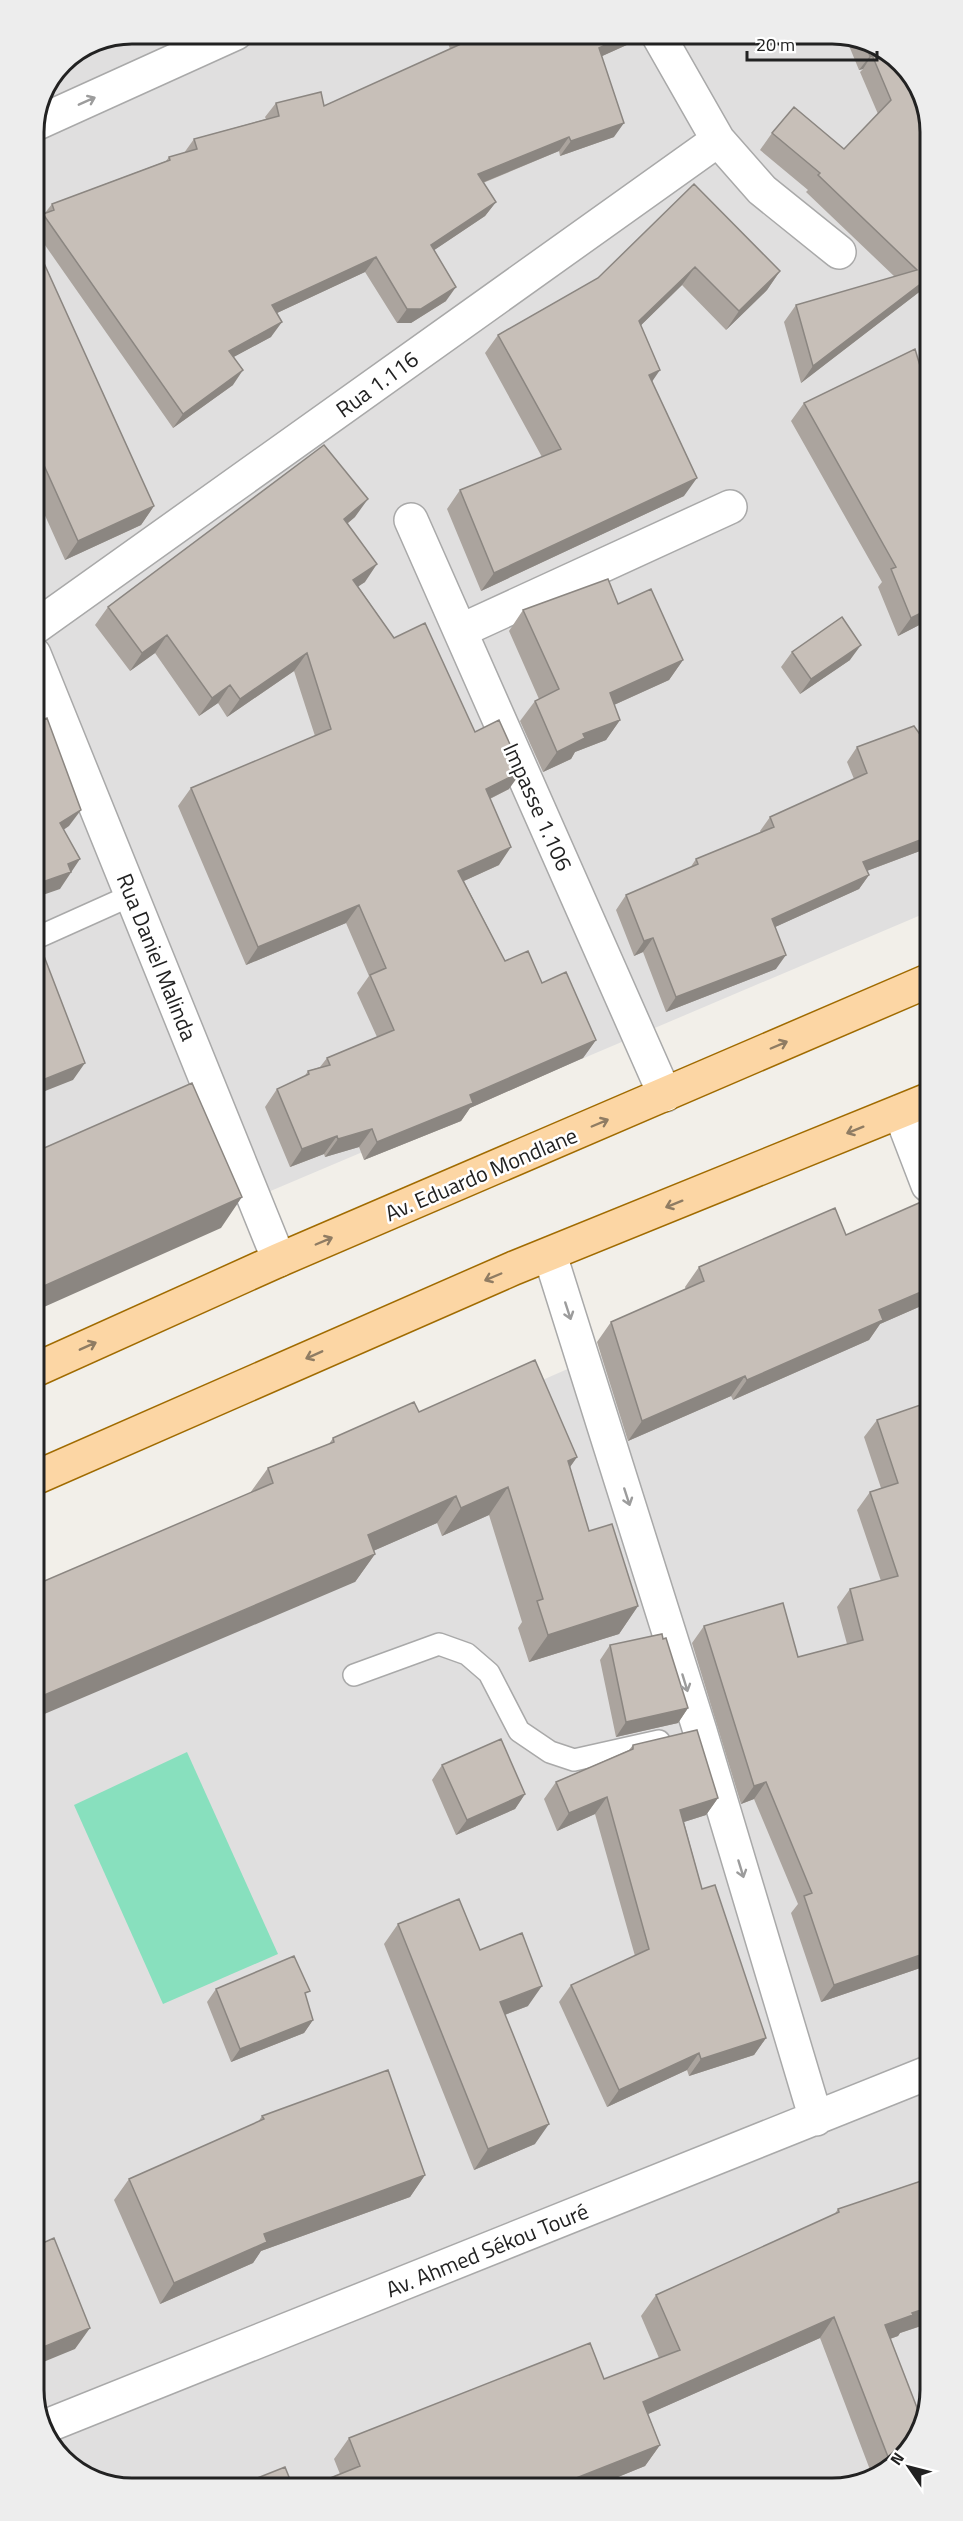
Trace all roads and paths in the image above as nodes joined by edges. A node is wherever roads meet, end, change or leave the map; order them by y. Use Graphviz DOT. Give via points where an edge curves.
graph roads {
  1 [pos="212,44"];
  2 [pos="663,44"];
  3 [pos="45,120"];
  4 [pos="718,140"];
  5 [pos="838,252"];
  6 [pos="730,507"];
  7 [pos="411,520"];
  8 [pos="44,621"];
  9 [pos="460,631"];
  10 [pos="44,678"];
  11 [pos="132,895"];
  12 [pos="44,935"];
  13 [pos="920,984"];
  14 [pos="665,1095"];
  15 [pos="914,1106"];
  16 [pos="920,1140"];
  17 [pos="550,1255"];
  18 [pos="279,1260"];
  19 [pos="43,1366"];
  20 [pos="43,1474"];
  21 [pos="354,1676"];
  22 [pos="700,1731"];
  23 [pos="920,2076"];
  24 [pos="816,2119"];
  25 [pos="51,2424"];
  3 -- 1 [label="street, one-way"];
  2 -- 4 [label="street"];
  4 -- 5 [label="street" via="762,190"];
  4 -- 8 [label="street, Rua 1.116"];
  6 -- 9 [label="street"];
  7 -- 9 [label="street, Impasse 1.106"];
  9 -- 14 [label="street, Impasse 1.106"];
  10 -- 11 [label="street, Rua Daniel Malinda"];
  11 -- 12 [label="lane"];
  11 -- 18 [label="street, Rua Daniel Malinda"];
  14 -- 13 [label="main road, Av. Eduardo Mondlane, one-way"];
  18 -- 14 [label="main road, Av. Eduardo Mondlane, one-way"];
  15 -- 16 [label="street"];
  15 -- 17 [label="main road, one-way"];
  17 -- 20 [label="main road, one-way"];
  17 -- 22 [label="street, one-way"];
  19 -- 18 [label="main road, Av. Eduardo Mondlane, one-way"];
  21 -- 22 [label="lane" via="439,1644 467,1653 489,1673 519,1731 550,1752 574,1760"];
  22 -- 24 [label="street, one-way"];
  23 -- 24 [label="street, Av. Ahmed Sékou Touré"];
  24 -- 25 [label="street, Av. Ahmed Sékou Touré"];
}
